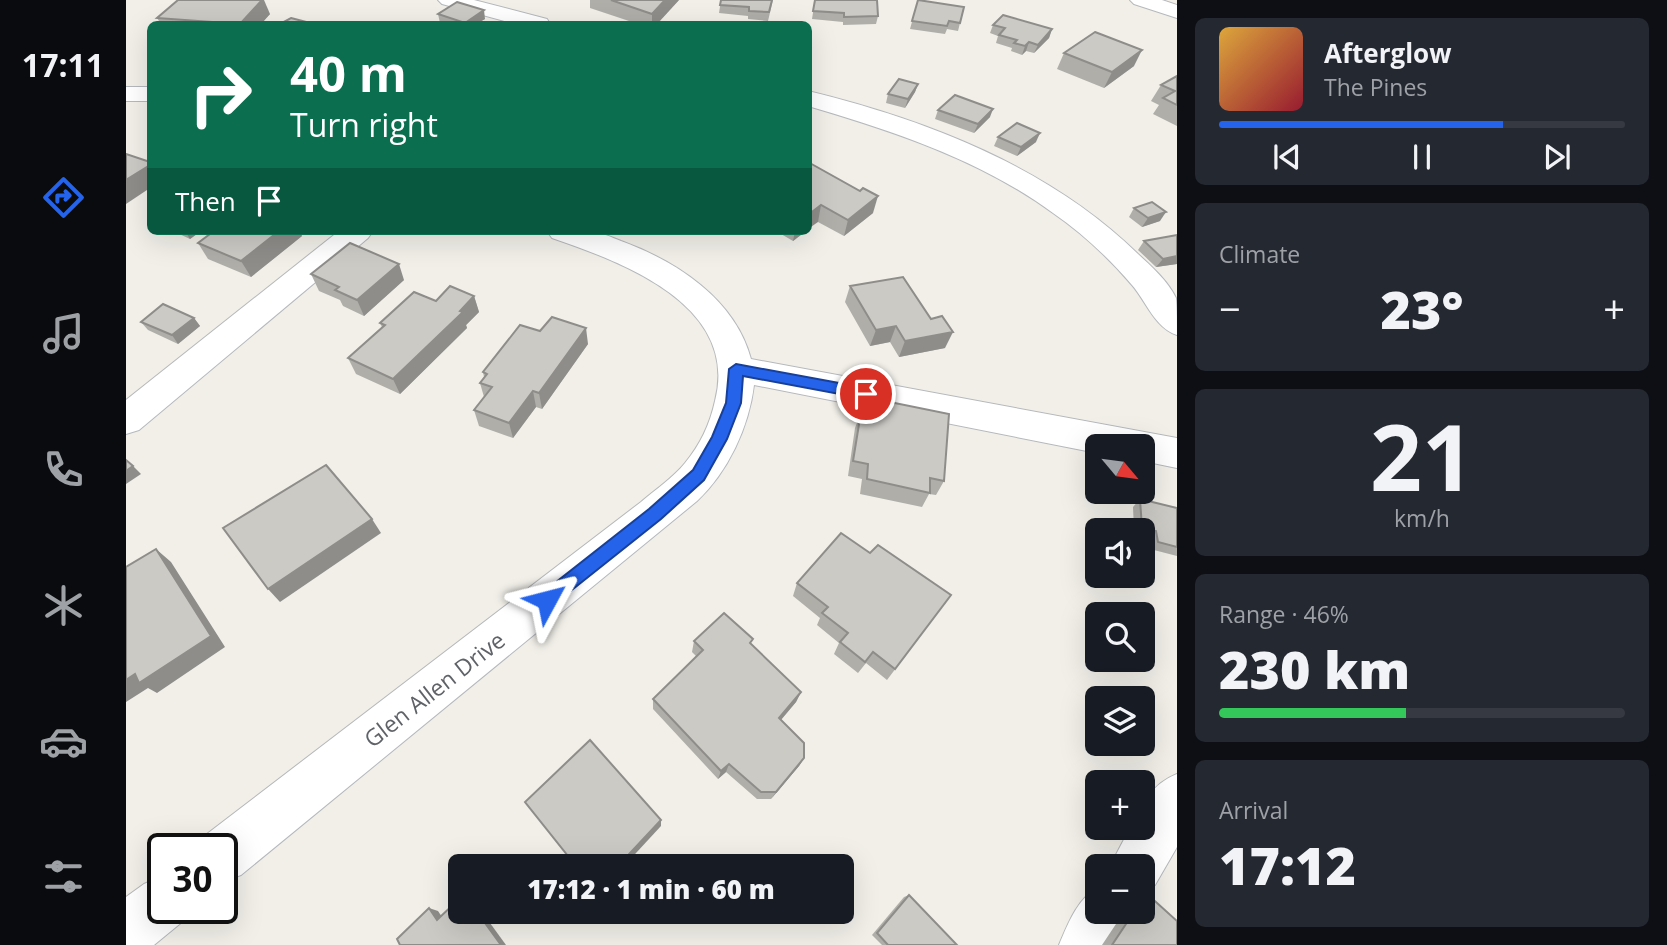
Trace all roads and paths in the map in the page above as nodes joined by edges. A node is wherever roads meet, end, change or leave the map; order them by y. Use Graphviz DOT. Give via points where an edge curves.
graph roads {
  1 [pos="449,0"];
  2 [pos="1141,0"];
  3 [pos="1177,12"];
  4 [pos="529,21"];
  5 [pos="126,94"];
  6 [pos="147,94"];
  7 [pos="812,99"];
  8 [pos="353,235"];
  9 [pos="573,235"];
  10 [pos="1177,323"];
  11 [pos="736,369"];
  12 [pos="126,420"];
  13 [pos="1177,453"];
  14 [pos="1177,799"];
  15 [pos="238,843"];
  16 [pos="1143,854"];
  17 [pos="147,916"];
  18 [pos="1100,924"];
  19 [pos="126,932"];
  20 [pos="1087,945"];
  1 -- 4 [label="street"];
  2 -- 3 [label="street"];
  5 -- 6 [label="street"];
  7 -- 10 [label="street" via="902,126 1009,171 1101,235"];
  8 -- 12 [label="street"];
  9 -- 11 [label="street, Glen Allen Drive" via="627,254 666,275 702,304 726,338"];
  11 -- 13 [label="street"];
  11 -- 15 [label="street, Glen Allen Drive" via="734,403 698,475 655,514"];
  14 -- 16 [label="street"];
  17 -- 19 [label="street"];
  18 -- 20 [label="street"];
}
